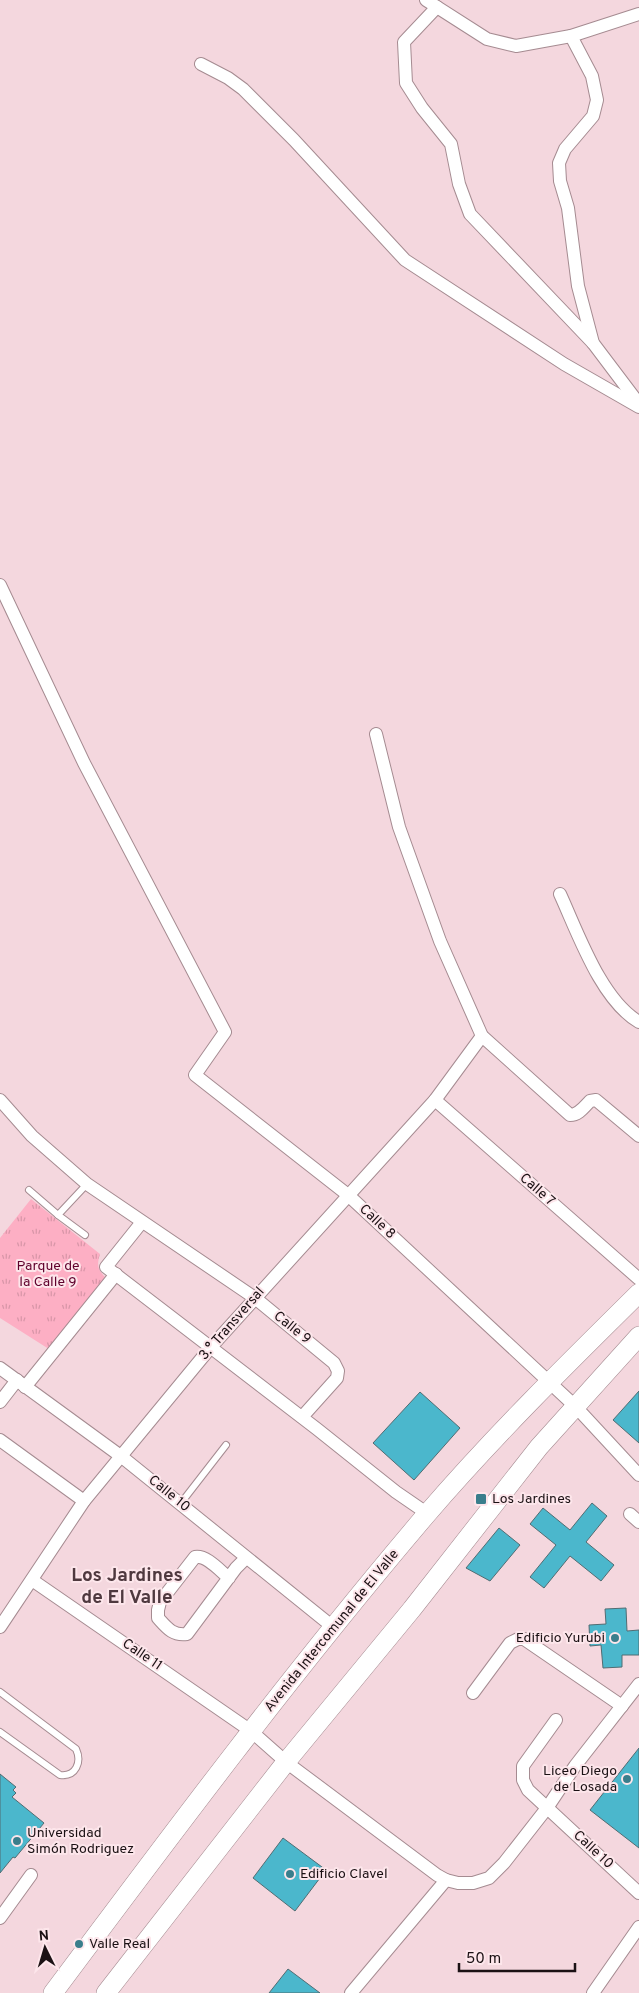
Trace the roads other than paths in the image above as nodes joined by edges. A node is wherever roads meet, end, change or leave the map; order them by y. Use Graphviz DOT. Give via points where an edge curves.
graph roads {
  1 [pos="432,4"];
  2 [pos="639,14"];
  3 [pos="571,36"];
  4 [pos="200,64"];
  5 [pos="593,343"];
  6 [pos="639,406"];
  7 [pos="0,585"];
  8 [pos="376,734"];
  9 [pos="560,894"];
  10 [pos="639,1022"];
  11 [pos="482,1036"];
  12 [pos="0,1100"];
  13 [pos="435,1100"];
  14 [pos="639,1136"];
  15 [pos="88,1184"];
  16 [pos="29,1190"];
  17 [pos="348,1195"];
  18 [pos="58,1215"];
  19 [pos="142,1222"];
  20 [pos="85,1235"];
  21 [pos="116,1274"];
  22 [pos="639,1279"];
  23 [pos="639,1293"];
  24 [pos="254,1298"];
  25 [pos="639,1336"];
  26 [pos="211,1347"];
  27 [pos="0,1368"];
  28 [pos="549,1382"];
  29 [pos="21,1384"];
  30 [pos="0,1402"];
  31 [pos="576,1407"];
  32 [pos="302,1417"];
  33 [pos="0,1440"];
  34 [pos="226,1445"];
  35 [pos="122,1457"];
  36 [pos="639,1475"];
  37 [pos="84,1501"];
  38 [pos="180,1503"];
  39 [pos="428,1514"];
  40 [pos="246,1558"];
  41 [pos="229,1578"];
  42 [pos="32,1580"];
  43 [pos="0,1626"];
  44 [pos="334,1627"];
  45 [pos="639,1684"];
  46 [pos="0,1692"];
  47 [pos="473,1693"];
  48 [pos="622,1706"];
  49 [pos="556,1720"];
  50 [pos="251,1731"];
  51 [pos="0,1732"];
  52 [pos="286,1762"];
  53 [pos="547,1808"];
  54 [pos="31,1875"];
  55 [pos="452,1881"];
  56 [pos="639,1893"];
  57 [pos="0,1918"];
  58 [pos="639,1927"];
  59 [pos="53,1993"];
  60 [pos="106,1993"];
  61 [pos="351,1993"];
  62 [pos="593,1993"];
  1 -- 3 [label="street" via="487,39 516,46"];
  1 -- 5 [label="street" via="404,42 406,82 451,144 459,184 470,214"];
  2 -- 3 [label="street"];
  3 -- 5 [label="street" via="592,76 597,100 593,116 565,149 559,163 578,286"];
  4 -- 6 [label="street" via="243,88 405,260 564,364"];
  5 -- 6 [label="street"];
  7 -- 17 [label="street, Calle 8" via="84,763 225,1032 195,1075"];
  8 -- 11 [label="street" via="402,836 440,941"];
  9 -- 10 [label="street" via="609,993 629,1016"];
  11 -- 13 [label="street, 3.° Transversal"];
  11 -- 14 [label="street" via="570,1115 596,1100"];
  12 -- 15 [label="street, Calle 9" via="32,1136"];
  13 -- 17 [label="street, 3.° Transversal"];
  13 -- 22 [label="street, Calle 7"];
  15 -- 18 [label="lane"];
  15 -- 19 [label="street, Calle 9"];
  16 -- 18 [label="lane"];
  17 -- 24 [label="street, 3.° Transversal"];
  17 -- 28 [label="street, Calle 8"];
  18 -- 20 [label="lane"];
  19 -- 21 [label="street" via="106,1267"];
  19 -- 24 [label="street, Calle 9"];
  21 -- 26 [label="street"];
  21 -- 29 [label="street"];
  23 -- 28 [label="main road, Avenida Intercomunal de El Valle"];
  24 -- 26 [label="street, 3.° Transversal"];
  24 -- 32 [label="street, Calle 9" via="334,1363 338,1371 337,1378"];
  25 -- 31 [label="main road"];
  26 -- 32 [label="street"];
  26 -- 35 [label="street, 3.° Transversal"];
  27 -- 29 [label="street, Calle 10"];
  28 -- 31 [label="street, Calle 8"];
  28 -- 39 [label="main road, Avenida Intercomunal de El Valle"];
  29 -- 30 [label="street"];
  29 -- 35 [label="street, Calle 10"];
  31 -- 36 [label="street"];
  31 -- 52 [label="main road" via="539,1447 412,1610"];
  32 -- 39 [label="street"];
  33 -- 37 [label="street"];
  34 -- 38 [label="lane"];
  35 -- 37 [label="street, 3.° Transversal"];
  35 -- 38 [label="street, Calle 10"];
  37 -- 42 [label="street, 3.° Transversal"];
  38 -- 40 [label="street, Calle 10"];
  39 -- 44 [label="main road, Avenida Intercomunal de El Valle"];
  40 -- 41 [label="street"];
  40 -- 44 [label="street, Calle 10"];
  41 -- 41 [label="street" via="188,1634 170,1631 158,1618 160,1602 195,1557 207,1560"];
  42 -- 43 [label="street, 3.° Transversal"];
  42 -- 50 [label="street, Calle 11"];
  44 -- 50 [label="main road, Avenida Intercomunal de El Valle"];
  45 -- 48 [label="street"];
  46 -- 51 [label="lane" via="76,1749 79,1762 72,1773 60,1775"];
  47 -- 48 [label="street" via="510,1643 524,1639"];
  48 -- 53 [label="street"];
  49 -- 53 [label="street, Calle 10" via="523,1766 522,1774 528,1790"];
  50 -- 52 [label="street, Calle 11"];
  50 -- 59 [label="main road, Avenida Intercomunal de El Valle"];
  52 -- 55 [label="street"];
  52 -- 60 [label="main road"];
  53 -- 55 [label="street" via="489,1878 474,1883"];
  53 -- 56 [label="street, Calle 10"];
  54 -- 57 [label="street"];
  55 -- 61 [label="street"];
  58 -- 62 [label="street"];
}
